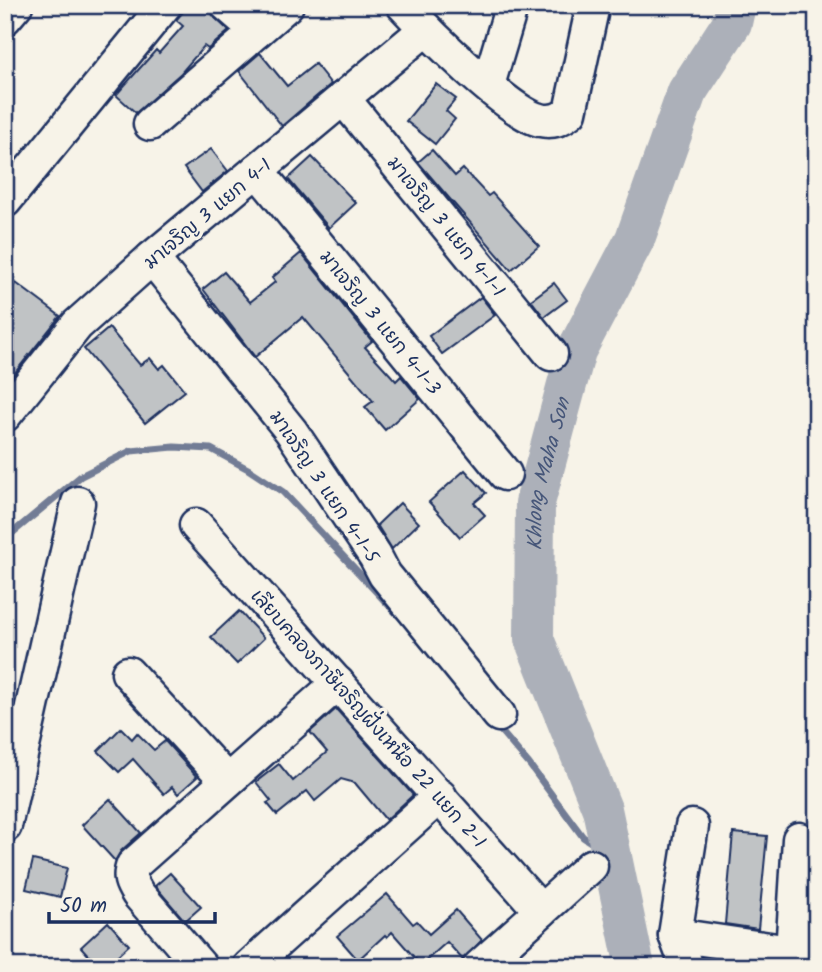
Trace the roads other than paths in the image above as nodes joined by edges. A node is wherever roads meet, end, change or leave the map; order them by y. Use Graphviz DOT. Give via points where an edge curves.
graph roads {
  1 [pos="16,5"];
  2 [pos="165,5"];
  3 [pos="227,5"];
  4 [pos="287,5"];
  5 [pos="403,5"];
  6 [pos="512,5"];
  7 [pos="593,5"];
  8 [pos="5,18"];
  9 [pos="426,29"];
  10 [pos="257,31"];
  11 [pos="488,85"];
  12 [pos="343,98"];
  13 [pos="150,124"];
  14 [pos="257,170"];
  15 [pos="5,201"];
  16 [pos="152,258"];
  17 [pos="551,355"];
  18 [pos="5,415"];
  19 [pos="505,474"];
  20 [pos="78,503"];
  21 [pos="196,525"];
  22 [pos="128,673"];
  23 [pos="338,683"];
  24 [pos="499,715"];
  25 [pos="227,781"];
  26 [pos="440,796"];
  27 [pos="5,826"];
  28 [pos="692,826"];
  29 [pos="799,839"];
  30 [pos="592,866"];
  31 [pos="541,911"];
  32 [pos="675,935"];
  33 [pos="804,954"];
  34 [pos="201,967"];
  35 [pos="249,967"];
  36 [pos="479,967"];
  37 [pos="687,967"];
  1 -- 8 [label="street"];
  2 -- 15 [label="street"];
  3 -- 10 [label="street"];
  4 -- 10 [label="street"];
  5 -- 9 [label="street"];
  6 -- 11 [label="street"];
  7 -- 11 [label="street" via="570,112 559,121 539,120"];
  9 -- 11 [label="street"];
  9 -- 12 [label="street, มาเจริญ 3 แยก 4-1"];
  10 -- 13 [label="street"];
  12 -- 14 [label="street, มาเจริญ 3 แยก 4-1"];
  12 -- 17 [label="street, มาเจริญ 3 แยก 4-1-1"];
  14 -- 16 [label="street, มาเจริญ 3 แยก 4-1"];
  14 -- 19 [label="street, มาเจริญ 3 แยก 4-1-3"];
  16 -- 18 [label="street, มาเจริญ 3 แยก 4-1" via="77,325"];
  16 -- 24 [label="street, มาเจริญ 3 แยก 4-1-5" via="291,431 385,575"];
  20 -- 27 [label="street"];
  21 -- 23 [label="street, เลียบคลองภาษีเจริญฝั่งเหนือ 22 แยก 2-1"];
  22 -- 25 [label="street"];
  23 -- 25 [label="street"];
  23 -- 26 [label="street, เลียบคลองภาษีเจริญฝั่งเหนือ 22 แยก 2-1"];
  25 -- 34 [label="street" via="133,865 130,873 138,894"];
  26 -- 31 [label="street, เลียบคลองภาษีเจริญฝั่งเหนือ 22 แยก 2-1"];
  26 -- 35 [label="street"];
  28 -- 32 [label="street"];
  29 -- 33 [label="street"];
  30 -- 31 [label="street"];
  31 -- 36 [label="street"];
  32 -- 33 [label="street"];
  32 -- 37 [label="street"];
}
